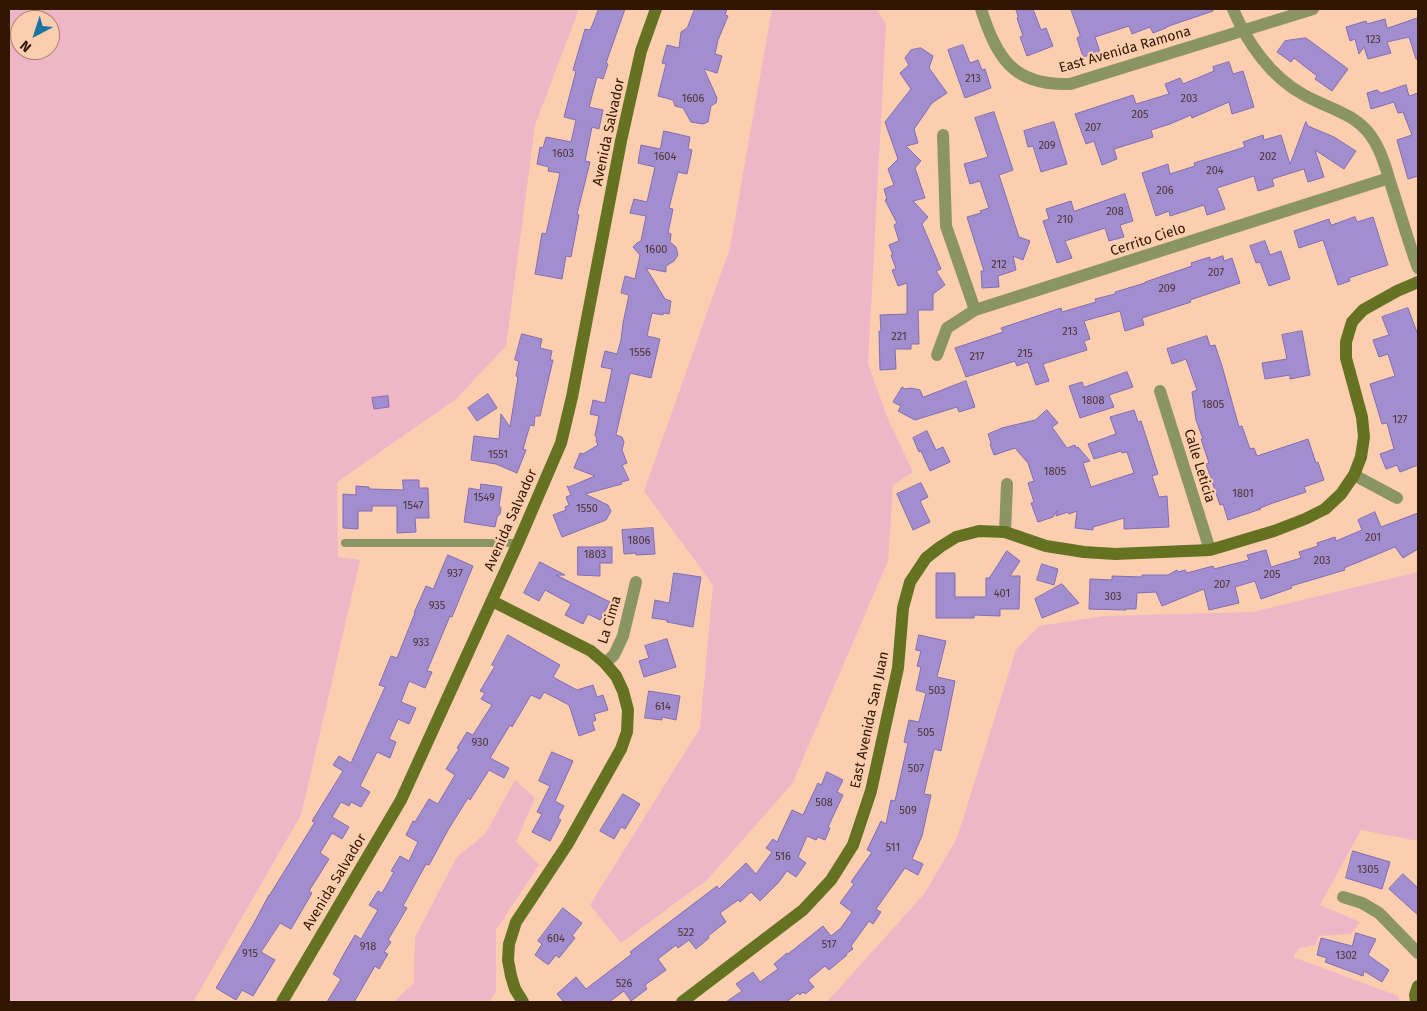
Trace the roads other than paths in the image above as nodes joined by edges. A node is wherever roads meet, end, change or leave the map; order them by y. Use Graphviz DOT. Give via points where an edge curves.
graph roads {
  1 [pos="656,9"];
  2 [pos="982,9"];
  3 [pos="1233,9"];
  4 [pos="1313,9"];
  5 [pos="1243,31"];
  6 [pos="943,135"];
  7 [pos="1389,178"];
  8 [pos="1418,268"];
  9 [pos="1418,282"];
  10 [pos="975,310"];
  11 [pos="937,355"];
  12 [pos="1160,391"];
  13 [pos="1354,476"];
  14 [pos="1007,484"];
  15 [pos="1397,498"];
  16 [pos="1005,532"];
  17 [pos="344,543"];
  18 [pos="518,543"];
  19 [pos="1210,550"];
  20 [pos="636,582"];
  21 [pos="492,601"];
  22 [pos="605,663"];
  23 [pos="1342,897"];
  24 [pos="1418,953"];
  25 [pos="1418,986"];
  26 [pos="282,1002"];
  27 [pos="523,1002"];
  28 [pos="682,1002"];
  29 [pos="1416,1002"];
  1 -- 18 [label="street, Avenida Salvador" via="641,51 621,141 561,443"];
  2 -- 5 [label="street, East Avenida Ramona" via="998,50 1014,69 1028,78 1053,85 1070,84"];
  3 -- 5 [label="street"];
  4 -- 5 [label="street, East Avenida Ramona"];
  5 -- 7 [label="street" via="1276,75 1290,86 1358,121 1371,135"];
  6 -- 10 [label="street" via="946,226"];
  7 -- 8 [label="street"];
  7 -- 10 [label="street, Cerrito Cielo"];
  9 -- 13 [label="street, East Avenida San Juan" via="1363,310 1352,322 1346,342 1346,358 1364,437 1362,457"];
  10 -- 11 [label="street, Cerrito Cielo" via="947,328"];
  12 -- 19 [label="street, Calle Leticia"];
  13 -- 15 [label="street"];
  13 -- 19 [label="street, East Avenida San Juan" via="1325,509 1274,531"];
  14 -- 16 [label="street"];
  16 -- 19 [label="street, East Avenida San Juan" via="1046,546 1084,552"];
  16 -- 28 [label="street, East Avenida San Juan" via="979,531 956,537 926,558 910,582 903,608 898,668 872,791 853,845 831,880 803,910"];
  17 -- 18 [label="lane"];
  18 -- 21 [label="street, Avenida Salvador"];
  20 -- 22 [label="street, La Cima" via="623,636 614,655"];
  21 -- 22 [label="street" via="591,651"];
  21 -- 26 [label="street, Avenida Salvador" via="401,800"];
  22 -- 27 [label="street" via="623,691 628,710 627,732 621,749 567,845 516,922 508,960 515,989"];
  23 -- 24 [label="street" via="1371,907"];
  25 -- 29 [label="street"];
}
